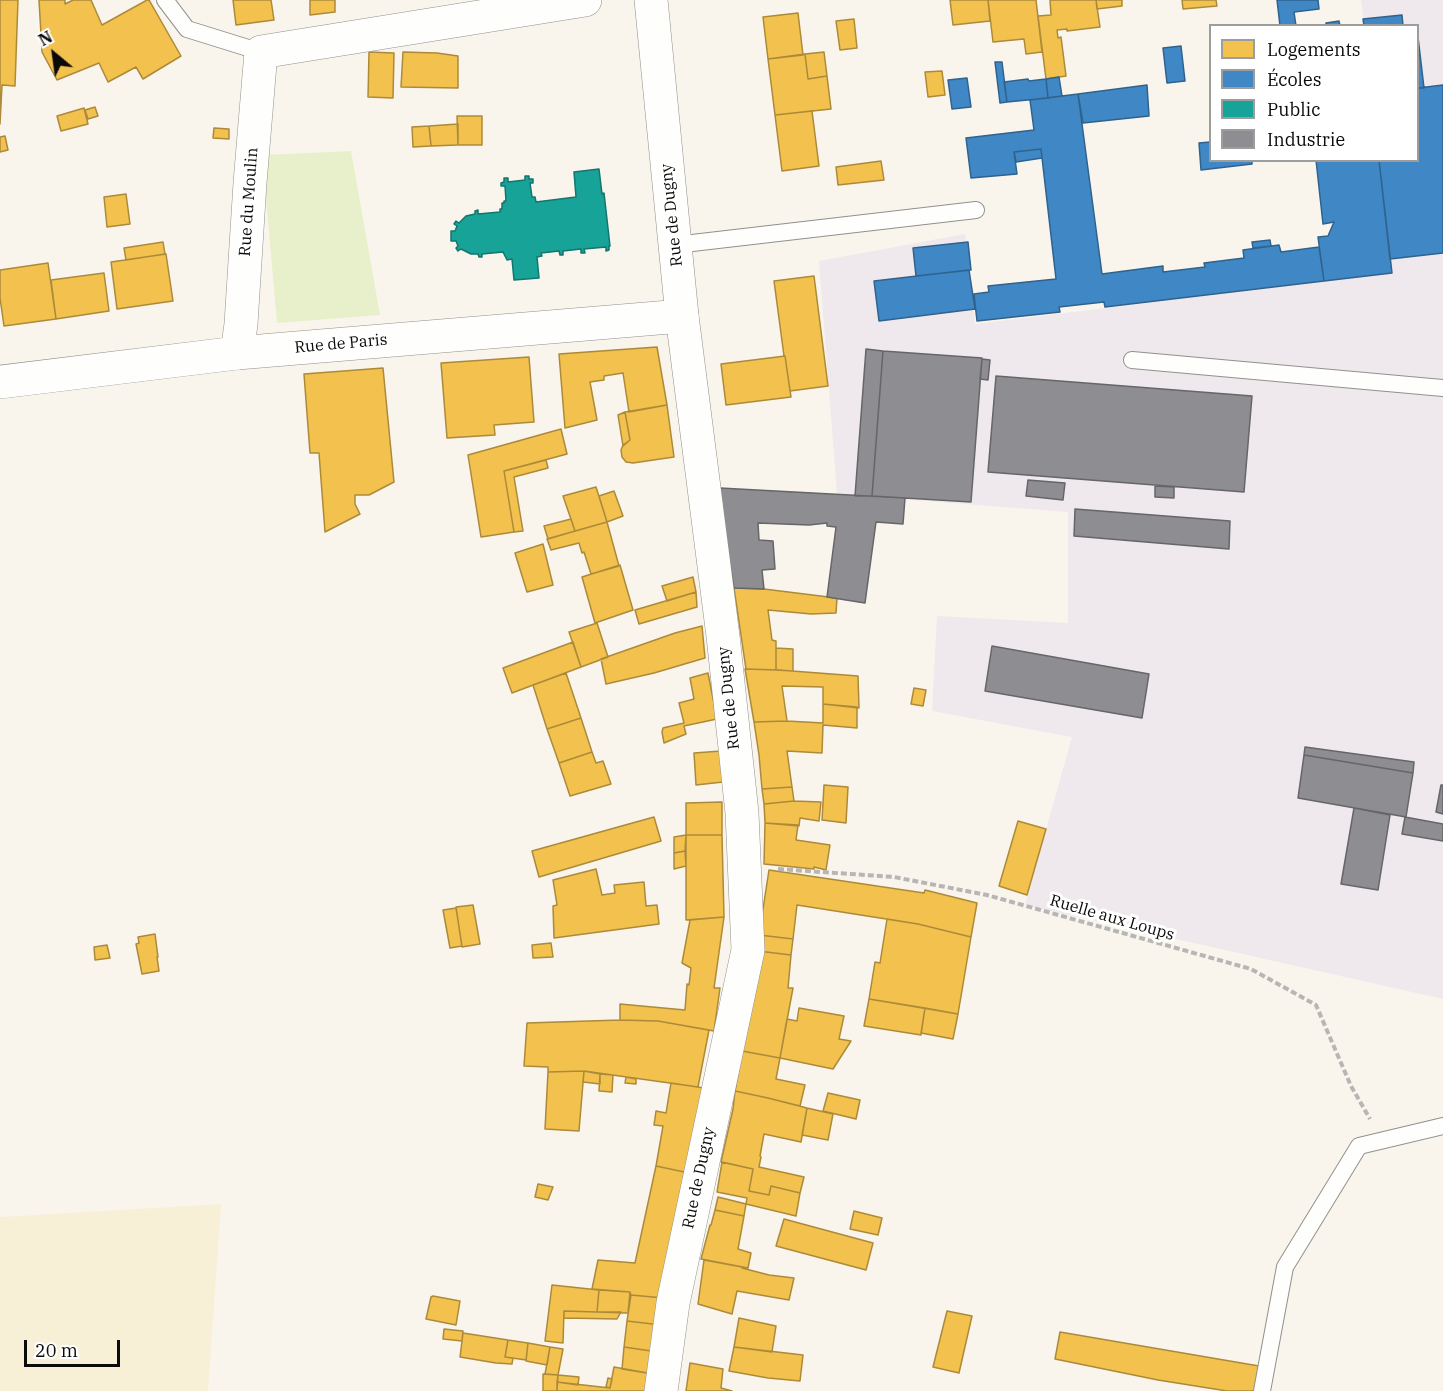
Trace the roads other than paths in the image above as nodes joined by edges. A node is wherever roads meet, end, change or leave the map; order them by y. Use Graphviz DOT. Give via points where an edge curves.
graph roads {
  1 [pos="165,0"];
  2 [pos="585,0"];
  3 [pos="651,0"];
  4 [pos="261,52"];
  5 [pos="976,210"];
  6 [pos="675,245"];
  7 [pos="682,316"];
  8 [pos="237,353"];
  9 [pos="1132,360"];
  10 [pos="0,382"];
  11 [pos="1443,388"];
  12 [pos="1443,1126"];
  13 [pos="661,1391"];
  14 [pos="1262,1391"];
  1 -- 4 [label="lane" via="187,29"];
  2 -- 4 [label="street"];
  3 -- 6 [label="street, Rue de Dugny"];
  4 -- 8 [label="street, Rue du Moulin"];
  5 -- 6 [label="lane"];
  6 -- 7 [label="street, Rue de Dugny"];
  7 -- 8 [label="street, Rue de Paris"];
  7 -- 13 [label="street, Rue de Dugny" via="742,813 747,950 673,1303"];
  8 -- 10 [label="street, Rue de Paris"];
  9 -- 11 [label="lane"];
  12 -- 14 [label="lane" via="1359,1146 1285,1267"];
}
